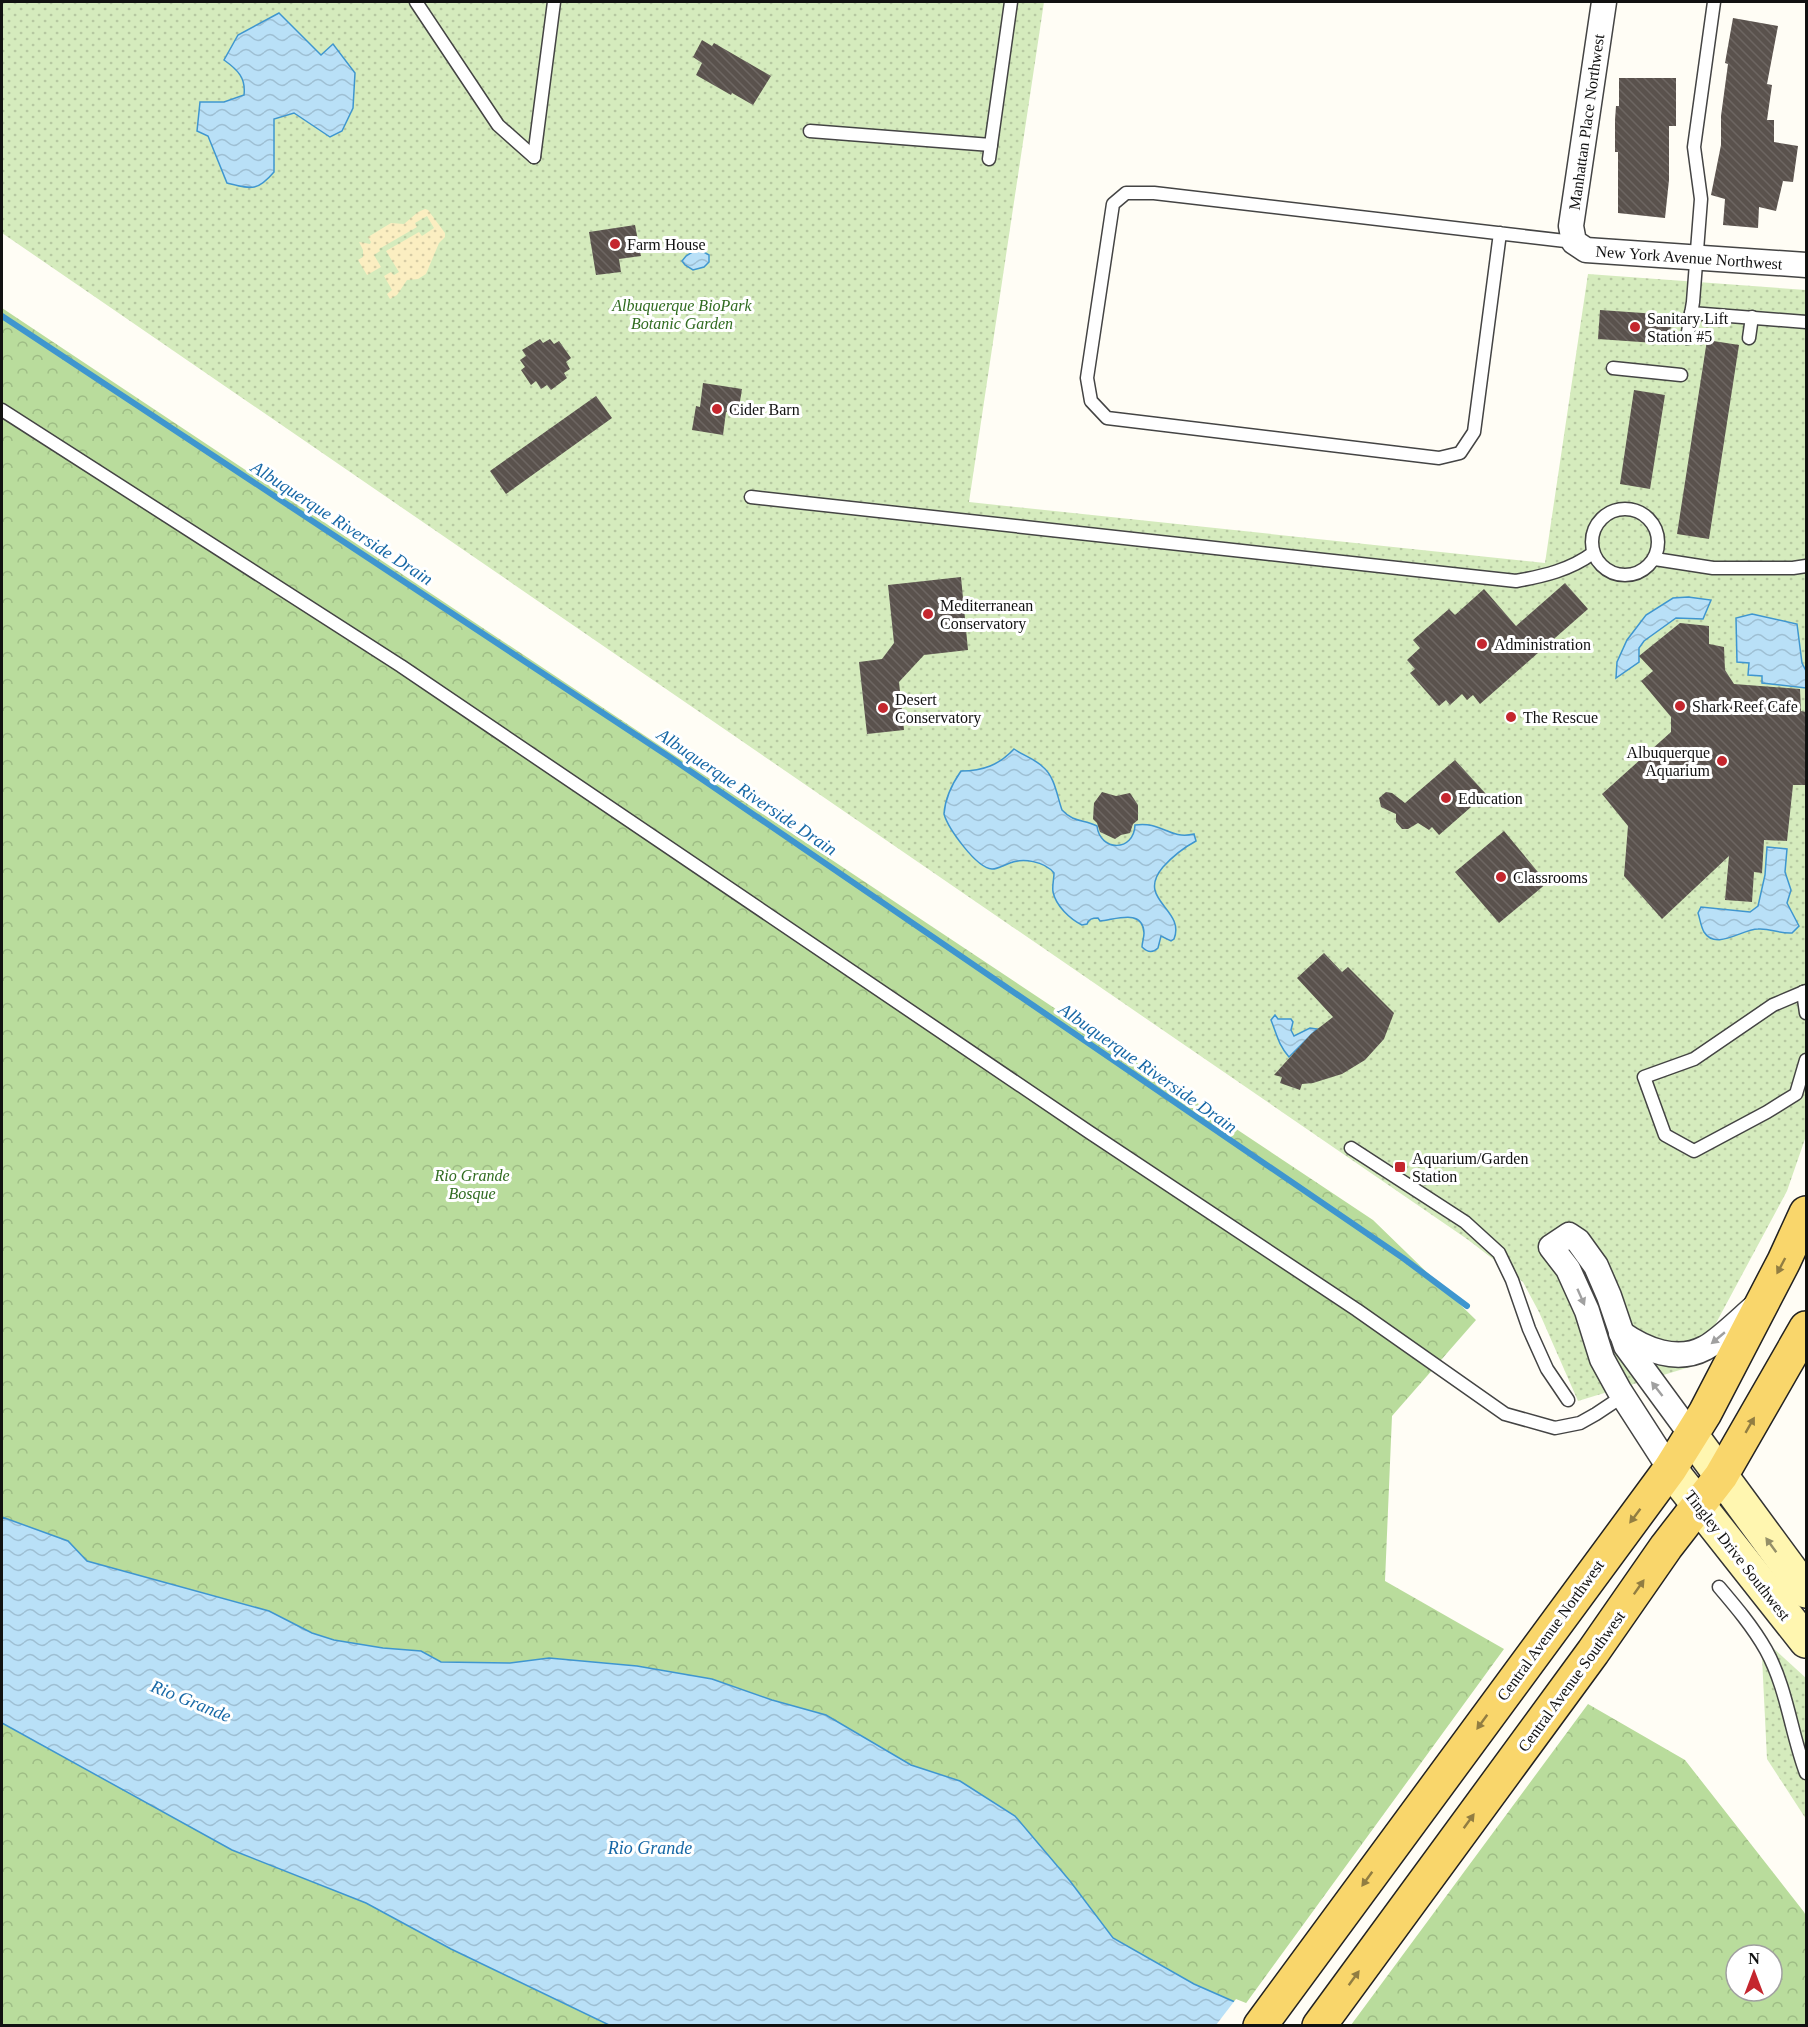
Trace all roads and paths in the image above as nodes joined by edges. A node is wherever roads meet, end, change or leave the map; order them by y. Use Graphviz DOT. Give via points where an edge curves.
graph roads {
  1 [pos="416,2"];
  2 [pos="554,2"];
  3 [pos="1011,2"];
  4 [pos="1604,2"];
  5 [pos="1714,2"];
  6 [pos="810,131"];
  7 [pos="991,145"];
  8 [pos="988,159"];
  9 [pos="1500,233"];
  10 [pos="1574,242"];
  11 [pos="1696,257"];
  12 [pos="1806,265"];
  13 [pos="1691,313"];
  14 [pos="1752,317"];
  15 [pos="1806,322"];
  16 [pos="1687,338"];
  17 [pos="1749,338"];
  18 [pos="1613,368"];
  19 [pos="1681,375"];
  20 [pos="2,410"];
  21 [pos="751,497"];
  22 [pos="1593,553"];
  23 [pos="1655,559"];
  24 [pos="1806,566"];
  25 [pos="1804,992"];
  26 [pos="1806,1013"];
  27 [pos="1806,1060"];
  28 [pos="1351,1148"];
  29 [pos="1806,1213"];
  30 [pos="1763,1300"];
  31 [pos="1806,1328"];
  32 [pos="1621,1333"];
  33 [pos="1623,1396"];
  34 [pos="1568,1400"];
  35 [pos="1692,1436"];
  36 [pos="1670,1469"];
  37 [pos="1721,1476"];
  38 [pos="1699,1505"];
  39 [pos="1719,1587"];
  40 [pos="1806,1591"];
  41 [pos="1806,1641"];
  42 [pos="1806,1773"];
  43 [pos="1260,2025"];
  44 [pos="1319,2025"];
  1 -- 2 [label="lane" via="498,125 534,157"];
  3 -- 7 [label="lane"];
  4 -- 10 [label="street, Manhattan Place Northwest" via="1571,226"];
  5 -- 11 [label="lane" via="1694,147 1701,199"];
  6 -- 7 [label="lane"];
  7 -- 8 [label="lane"];
  9 -- 9 [label="lane" via="1474,432 1460,453 1439,458 1107,418 1090,401 1087,378 1113,204 1126,193"];
  9 -- 10 [label="lane"];
  10 -- 11 [label="street, New York Avenue Northwest" via="1586,250"];
  11 -- 12 [label="street, New York Avenue Northwest"];
  11 -- 13 [label="lane"];
  13 -- 14 [label="lane"];
  13 -- 16 [label="lane"];
  14 -- 15 [label="lane"];
  14 -- 17 [label="lane"];
  18 -- 19 [label="lane"];
  20 -- 33 [label="lane" via="401,666 1357,1310 1505,1414 1555,1428 1580,1423"];
  21 -- 22 [label="lane" via="1516,581 1548,575"];
  22 -- 23 [label="lane" via="1604,568 1622,575 1634,574"];
  22 -- 23 [label="lane" via="1592,534 1597,523 1605,515 1627,508 1648,516 1655,525 1659,540"];
  23 -- 24 [label="lane" via="1713,568"];
  25 -- 26 [label="lane"];
  25 -- 27 [label="lane" via="1773,1005 1694,1059 1644,1077 1665,1136 1694,1152 1796,1094"];
  28 -- 34 [label="lane" via="1465,1222 1499,1253 1547,1369"];
  29 -- 30 [label="main road, Central Avenue Northwest, one-way"];
  30 -- 32 [label="street, one-way" via="1707,1348 1690,1354 1660,1353"];
  30 -- 35 [label="main road, Central Avenue Northwest"];
  37 -- 31 [label="main road, Central Avenue Southwest, one-way"];
  32 -- 33 [label="street, one-way" via="1596,1266 1569,1235 1551,1247 1568,1269 1602,1359"];
  35 -- 32 [label="street, one-way" via="1626,1346"];
  33 -- 36 [label="street"];
  35 -- 36 [label="main road, Central Avenue Northwest"];
  35 -- 37 [label="street, Tingley Drive Southwest"];
  36 -- 38 [label="street, Tingley Drive Southwest"];
  36 -- 43 [label="main road, Central Avenue Northwest, one-way"];
  37 -- 38 [label="main road, Central Avenue Southwest"];
  40 -- 37 [label="street, Tingley Drive Southwest, one-way"];
  38 -- 41 [label="street, Tingley Drive Southwest"];
  44 -- 38 [label="main road, Central Avenue Southwest, one-way"];
  39 -- 42 [label="lane" via="1766,1651"];
}
